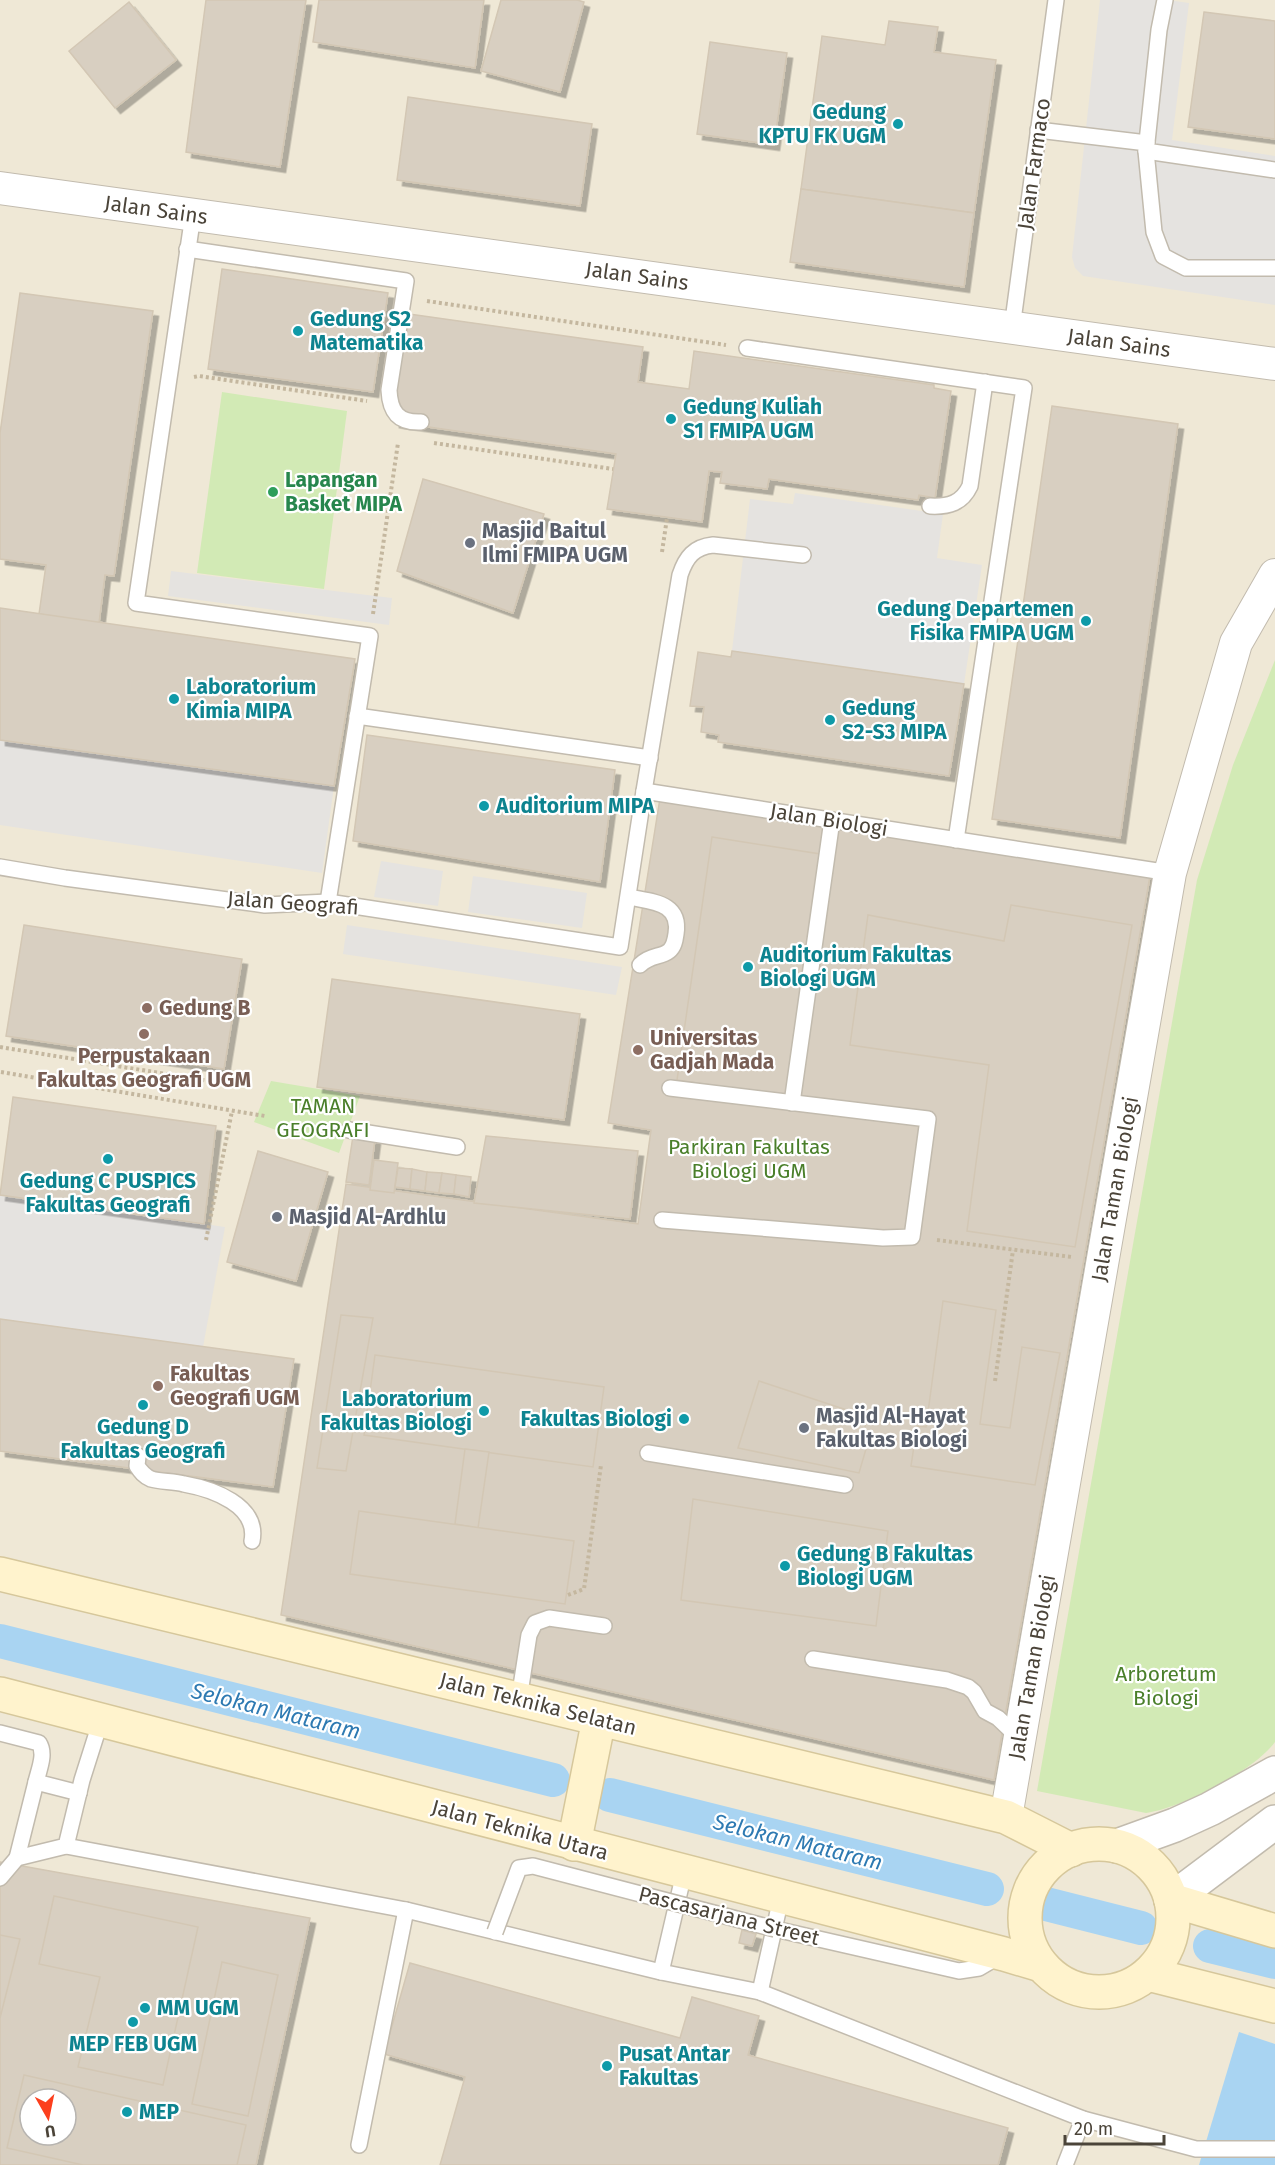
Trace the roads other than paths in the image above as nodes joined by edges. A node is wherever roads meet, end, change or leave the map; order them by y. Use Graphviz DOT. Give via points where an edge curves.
graph roads {
  1 [pos="1056,0"];
  2 [pos="1165,0"];
  3 [pos="1038,130"];
  4 [pos="1146,147"];
  5 [pos="1275,170"];
  6 [pos="0,188"];
  7 [pos="192,215"];
  8 [pos="188,249"];
  9 [pos="1275,268"];
  10 [pos="1012,328"];
  11 [pos="747,348"];
  12 [pos="1275,364"];
  13 [pos="985,382"];
  14 [pos="421,422"];
  15 [pos="930,506"];
  16 [pos="803,555"];
  17 [pos="1275,575"];
  18 [pos="357,716"];
  19 [pos="650,758"];
  20 [pos="644,791"];
  21 [pos="832,820"];
  22 [pos="956,840"];
  23 [pos="0,867"];
  24 [pos="1170,873"];
  25 [pos="628,897"];
  26 [pos="328,902"];
  27 [pos="640,965"];
  28 [pos="670,1088"];
  29 [pos="792,1103"];
  30 [pos="349,1130"];
  31 [pos="458,1147"];
  32 [pos="662,1220"];
  33 [pos="648,1453"];
  34 [pos="138,1456"];
  35 [pos="845,1485"];
  36 [pos="252,1541"];
  37 [pos="0,1574"];
  38 [pos="604,1626"];
  39 [pos="813,1659"];
  40 [pos="0,1694"];
  41 [pos="519,1699"];
  42 [pos="599,1719"];
  43 [pos="101,1720"];
  44 [pos="0,1733"];
  45 [pos="1019,1738"];
  46 [pos="1275,1773"];
  47 [pos="36,1782"];
  48 [pos="79,1793"];
  49 [pos="1006,1817"];
  50 [pos="1275,1822"];
  51 [pos="574,1844"];
  52 [pos="66,1846"];
  53 [pos="1117,1846"];
  54 [pos="1071,1850"];
  55 [pos="17,1858"];
  56 [pos="684,1873"];
  57 [pos="0,1878"];
  58 [pos="782,1898"];
  59 [pos="406,1910"];
  60 [pos="1172,1910"];
  61 [pos="775,1929"];
  62 [pos="1275,1931"];
  63 [pos="495,1932"];
  64 [pos="1004,1954"];
  65 [pos="1041,1965"];
  66 [pos="1155,1966"];
  67 [pos="661,1972"];
  68 [pos="760,1992"];
  69 [pos="1275,2006"];
  70 [pos="1083,2119"];
  71 [pos="360,2145"];
  72 [pos="1275,2149"];
  73 [pos="1065,2165"];
  1 -- 3 [label="lane, Jalan Farmaco"];
  2 -- 4 [label="lane"];
  3 -- 4 [label="lane"];
  3 -- 10 [label="lane, Jalan Farmaco"];
  4 -- 5 [label="lane"];
  4 -- 9 [label="lane" via="1154,232 1163,256 1186,268"];
  6 -- 7 [label="street, Jalan Sains"];
  7 -- 8 [label="lane"];
  7 -- 10 [label="street, Jalan Sains"];
  8 -- 14 [label="lane" via="406,281 390,402 399,418 408,423"];
  8 -- 18 [label="lane" via="136,603 370,636"];
  10 -- 12 [label="street, Jalan Sains"];
  11 -- 13 [label="lane"];
  13 -- 15 [label="lane" via="970,486 957,502"];
  13 -- 22 [label="lane" via="1024,388"];
  16 -- 19 [label="lane" via="713,545 702,546 687,558 680,575"];
  17 -- 24 [label="street, Jalan Taman Biologi" via="1236,642"];
  18 -- 19 [label="lane"];
  18 -- 26 [label="lane"];
  19 -- 20 [label="lane"];
  20 -- 21 [label="lane, Jalan Biologi"];
  20 -- 25 [label="lane"];
  21 -- 22 [label="lane, Jalan Biologi"];
  21 -- 29 [label="lane"];
  22 -- 24 [label="lane, Jalan Biologi"];
  23 -- 26 [label="lane, Jalan Geografi" via="265,905"];
  24 -- 45 [label="street, Jalan Taman Biologi"];
  25 -- 26 [label="lane, Jalan Geografi" via="620,947"];
  25 -- 27 [label="lane" via="668,908 678,924 671,950"];
  28 -- 29 [label="lane"];
  29 -- 32 [label="lane" via="928,1119 912,1237"];
  30 -- 31 [label="lane"];
  33 -- 35 [label="lane"];
  34 -- 36 [label="lane" via="137,1466 152,1479 200,1487 229,1499 251,1521"];
  37 -- 41 [label="main road, Jalan Teknika Selatan"];
  38 -- 41 [label="lane" via="549,1618 535,1623"];
  39 -- 45 [label="lane" via="961,1684 974,1692 985,1711"];
  40 -- 43 [label="main road, Jalan Teknika Utara"];
  41 -- 42 [label="main road, Jalan Teknika Selatan"];
  42 -- 49 [label="main road, Jalan Teknika Selatan"];
  42 -- 51 [label="main road"];
  43 -- 48 [label="lane"];
  43 -- 51 [label="main road, Jalan Teknika Utara"];
  44 -- 47 [label="lane" via="39,1743 42,1754"];
  45 -- 49 [label="street, Jalan Taman Biologi"];
  46 -- 53 [label="street" via="1210,1809"];
  47 -- 48 [label="lane"];
  47 -- 55 [label="lane"];
  48 -- 52 [label="lane"];
  49 -- 54 [label="main road, Jalan Teknika Selatan"];
  50 -- 60 [label="street"];
  51 -- 56 [label="main road, Jalan Teknika Utara"];
  52 -- 55 [label="lane"];
  52 -- 59 [label="lane"];
  53 -- 54 [label="main road" via="1094,1844"];
  53 -- 60 [label="main road" via="1136,1854 1164,1881"];
  54 -- 65 [label="main road" via="1051,1861 1035,1878 1026,1900 1024,1923 1029,1946"];
  55 -- 57 [label="lane"];
  56 -- 58 [label="main road, Jalan Teknika Utara"];
  56 -- 67 [label="lane"];
  58 -- 61 [label="lane"];
  58 -- 64 [label="main road, Jalan Teknika Utara"];
  59 -- 63 [label="lane"];
  59 -- 71 [label="lane"];
  60 -- 62 [label="main road"];
  60 -- 66 [label="main road" via="1170,1940"];
  61 -- 63 [label="lane, Pascasarjana Street, bridge" via="533,1866 519,1868"];
  61 -- 64 [label="lane, Pascasarjana Street" via="959,1971 979,1968"];
  61 -- 68 [label="lane"];
  63 -- 67 [label="lane"];
  64 -- 65 [label="main road, Jalan Teknika Utara"];
  65 -- 66 [label="main road" via="1059,1981 1081,1990 1105,1992 1128,1986"];
  66 -- 69 [label="main road"];
  67 -- 68 [label="lane"];
  68 -- 70 [label="lane"];
  70 -- 72 [label="lane" via="1196,2149"];
  70 -- 73 [label="lane"];
}
